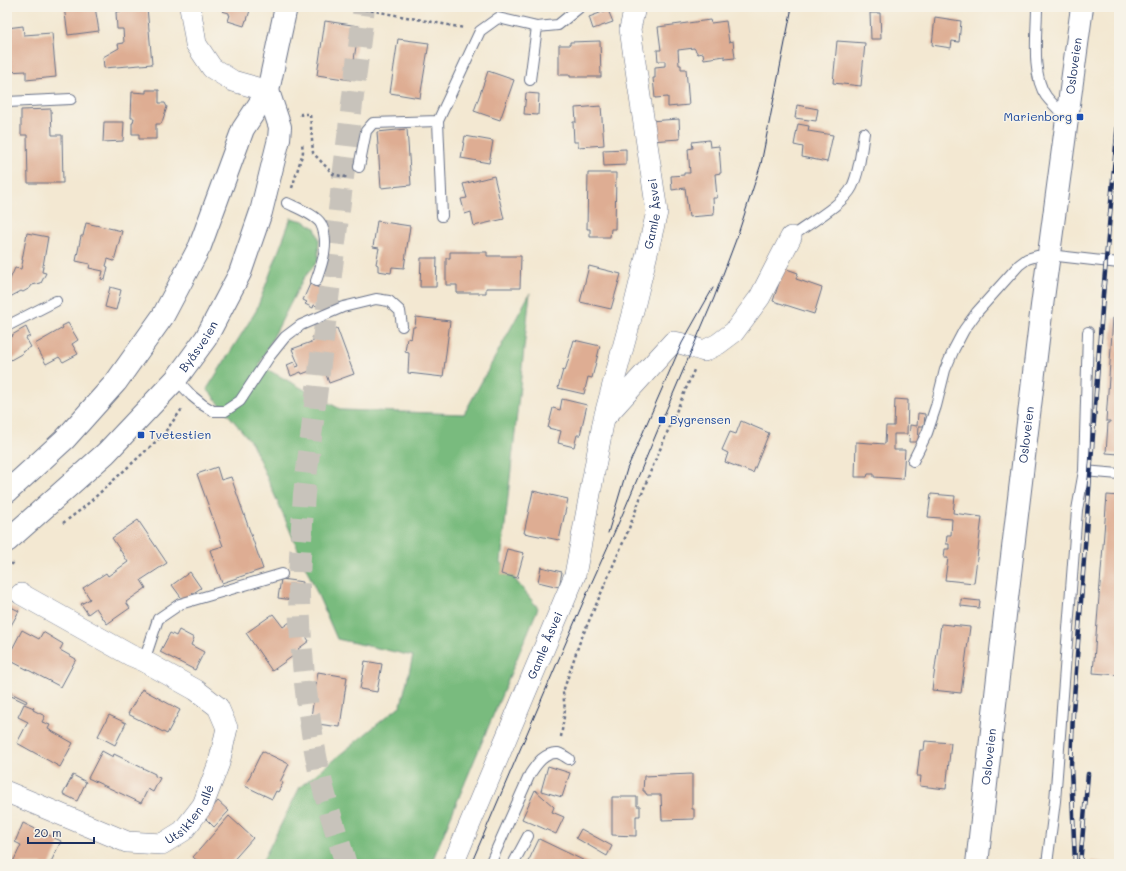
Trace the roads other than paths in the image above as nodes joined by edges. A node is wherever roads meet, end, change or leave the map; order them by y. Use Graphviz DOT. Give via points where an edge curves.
graph roads {
  1 [pos="190,7"];
  2 [pos="286,7"];
  3 [pos="580,7"];
  4 [pos="635,7"];
  5 [pos="1037,7"];
  6 [pos="1082,7"];
  7 [pos="537,27"];
  8 [pos="530,80"];
  9 [pos="268,91"];
  10 [pos="72,100"];
  11 [pos="7,102"];
  12 [pos="1067,118"];
  13 [pos="438,121"];
  14 [pos="864,133"];
  15 [pos="359,167"];
  16 [pos="287,203"];
  17 [pos="442,216"];
  18 [pos="791,237"];
  19 [pos="1049,255"];
  20 [pos="1119,263"];
  21 [pos="316,281"];
  22 [pos="56,301"];
  23 [pos="7,326"];
  24 [pos="402,326"];
  25 [pos="1088,332"];
  26 [pos="176,379"];
  27 [pos="604,418"];
  28 [pos="913,461"];
  29 [pos="1084,471"];
  30 [pos="1119,474"];
  31 [pos="7,492"];
  32 [pos="7,541"];
  33 [pos="282,574"];
  34 [pos="21,594"];
  35 [pos="144,661"];
  36 [pos="569,759"];
  37 [pos="7,792"];
  38 [pos="528,836"];
  39 [pos="453,864"];
  40 [pos="490,864"];
  41 [pos="513,864"];
  42 [pos="977,864"];
  43 [pos="1047,864"];
  1 -- 9 [label="street" via="196,44 212,68 233,81"];
  2 -- 9 [label="main road"];
  3 -- 7 [label="lane" via="558,25"];
  4 -- 27 [label="street, Gamle Åsvei" via="630,29 657,212"];
  5 -- 12 [label="lane" via="1036,54 1039,81 1045,95"];
  6 -- 12 [label="main road, Osloveien"];
  7 -- 8 [label="lane"];
  7 -- 13 [label="lane" via="498,18 480,31"];
  9 -- 26 [label="main road, Byåsveien" via="280,127 261,212 240,273 206,338"];
  9 -- 31 [label="main road" via="243,129 200,246 164,316 116,382 65,439"];
  10 -- 11 [label="lane"];
  12 -- 19 [label="main road, Osloveien"];
  13 -- 15 [label="lane" via="373,123 366,131"];
  13 -- 17 [label="lane"];
  14 -- 18 [label="lane" via="861,157 852,188 834,207"];
  16 -- 21 [label="lane" via="308,213 320,224 325,241 323,261"];
  18 -- 27 [label="street" via="760,297 734,332 704,351 674,342"];
  19 -- 20 [label="lane"];
  19 -- 28 [label="lane" via="1027,259 1019,265 964,330 946,370 927,433"];
  19 -- 42 [label="main road, Osloveien"];
  22 -- 23 [label="lane"];
  24 -- 26 [label="lane" via="400,311 389,301 376,299 343,307 302,325 285,337 240,402 225,411 213,411 203,405"];
  25 -- 29 [label="lane"];
  26 -- 32 [label="main road, Byåsveien" via="106,453"];
  27 -- 39 [label="street, Gamle Åsvei" via="575,575"];
  29 -- 30 [label="lane"];
  29 -- 43 [label="lane" via="1078,510 1055,801"];
  33 -- 35 [label="lane" via="180,604 158,619"];
  34 -- 35 [label="street, Utsikten allé"];
  35 -- 37 [label="street, Utsikten allé" via="196,690 218,707 227,728 219,763 203,805 183,831 162,844 127,842"];
  36 -- 40 [label="lane" via="558,753 546,755 538,763 530,774"];
  38 -- 41 [label="lane"];
}
